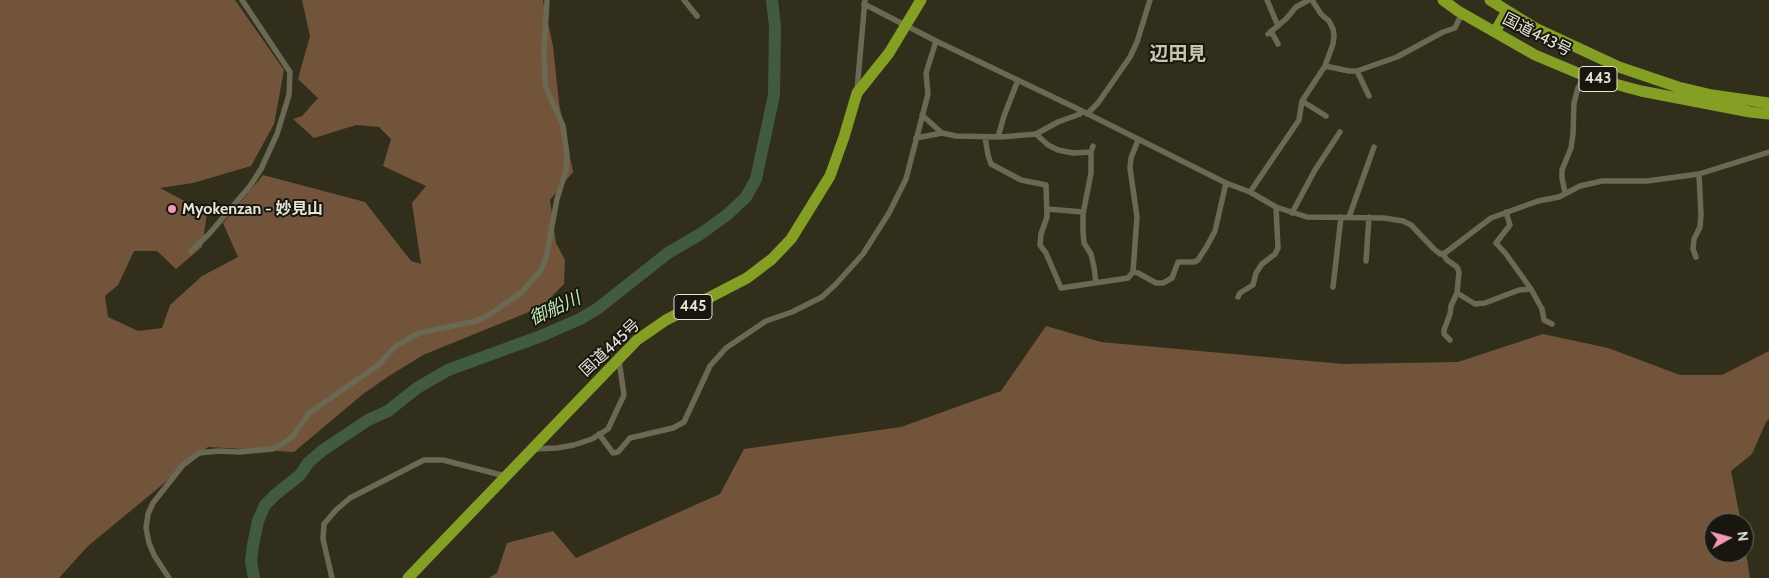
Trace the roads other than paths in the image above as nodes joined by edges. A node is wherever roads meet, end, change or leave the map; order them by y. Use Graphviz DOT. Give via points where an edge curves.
graph roads {
  1 [pos="242,0"];
  2 [pos="547,0"];
  3 [pos="684,0"];
  4 [pos="921,0"];
  5 [pos="1150,0"];
  6 [pos="1267,0"];
  7 [pos="1310,0"];
  8 [pos="1443,0"];
  9 [pos="1490,0"];
  10 [pos="864,2"];
  11 [pos="1507,11"];
  12 [pos="1462,13"];
  13 [pos="697,16"];
  14 [pos="906,26"];
  15 [pos="1278,26"];
  16 [pos="1495,32"];
  17 [pos="936,41"];
  18 [pos="1278,44"];
  19 [pos="1593,55"];
  20 [pos="1325,66"];
  21 [pos="1357,71"];
  22 [pos="1585,76"];
  23 [pos="1018,80"];
  24 [pos="857,93"];
  25 [pos="1369,96"];
  26 [pos="1302,101"];
  27 [pos="1769,103"];
  28 [pos="1085,112"];
  29 [pos="1769,114"];
  30 [pos="922,115"];
  31 [pos="1326,116"];
  32 [pos="1340,132"];
  33 [pos="942,133"];
  34 [pos="1036,134"];
  35 [pos="985,137"];
  36 [pos="998,137"];
  37 [pos="916,138"];
  38 [pos="1138,140"];
  39 [pos="1374,147"];
  40 [pos="1769,152"];
  41 [pos="1700,174"];
  42 [pos="1226,183"];
  43 [pos="1250,192"];
  44 [pos="1565,193"];
  45 [pos="1276,207"];
  46 [pos="1047,209"];
  47 [pos="1083,212"];
  48 [pos="1506,212"];
  49 [pos="1292,213"];
  50 [pos="1340,217"];
  51 [pos="1349,217"];
  52 [pos="1369,217"];
  53 [pos="191,251"];
  54 [pos="1443,254"];
  55 [pos="1696,257"];
  56 [pos="1366,261"];
  57 [pos="1132,272"];
  58 [pos="1096,283"];
  59 [pos="1333,287"];
  60 [pos="1530,289"];
  61 [pos="1458,293"];
  62 [pos="1238,297"];
  63 [pos="1552,324"];
  64 [pos="1450,340"];
  65 [pos="619,358"];
  66 [pos="599,434"];
  67 [pos="532,449"];
  68 [pos="505,476"];
  69 [pos="169,578"];
  70 [pos="332,578"];
  71 [pos="408,578"];
  1 -- 53 [label="street" via="290,72 290,96 261,169 250,186"];
  2 -- 69 [label="street" via="545,84 563,126 567,155 541,270 522,292 489,316 419,333 396,346 377,366 309,413 284,443 272,449 199,453 183,465 153,503 146,528 154,555"];
  3 -- 13 [label="street"];
  4 -- 14 [label="highway, 国道445号 / 445"];
  5 -- 28 [label="street" via="1138,42 1130,57 1098,103"];
  6 -- 15 [label="street"];
  7 -- 15 [label="street" via="1296,7"];
  7 -- 20 [label="street" via="1333,28 1333,44"];
  8 -- 12 [label="highway, 国道443号 / 443"];
  9 -- 11 [label="highway, 国道443号 / 443"];
  10 -- 14 [label="street"];
  10 -- 24 [label="street"];
  11 -- 16 [label="highway"];
  11 -- 19 [label="highway, 国道443号 / 443"];
  12 -- 16 [label="highway, 国道443号 / 443"];
  12 -- 21 [label="street" via="1455,28 1397,57"];
  14 -- 17 [label="street"];
  14 -- 24 [label="highway, 国道445号 / 445"];
  15 -- 18 [label="street" via="1270,32"];
  16 -- 22 [label="highway, 国道443号 / 443" via="1535,55"];
  17 -- 23 [label="street"];
  17 -- 30 [label="street" via="926,73 928,94"];
  19 -- 22 [label="highway"];
  19 -- 27 [label="highway, 国道443号 / 443" via="1678,87"];
  20 -- 21 [label="street"];
  20 -- 26 [label="street"];
  21 -- 25 [label="street"];
  22 -- 29 [label="highway, 国道443号 / 443" via="1640,91"];
  22 -- 44 [label="street" via="1574,103 1572,141 1562,170"];
  23 -- 28 [label="street"];
  23 -- 36 [label="street"];
  24 -- 65 [label="highway, 国道445号 / 445" via="830,176 791,239 747,278 666,320 637,340"];
  26 -- 31 [label="street"];
  26 -- 43 [label="street" via="1299,120"];
  28 -- 34 [label="street"];
  28 -- 38 [label="street"];
  30 -- 33 [label="street"];
  30 -- 37 [label="street"];
  32 -- 49 [label="street"];
  33 -- 35 [label="street"];
  33 -- 37 [label="street"];
  34 -- 36 [label="street"];
  34 -- 47 [label="street" via="1058,150 1073,153 1092,149"];
  35 -- 36 [label="street"];
  35 -- 46 [label="street" via="991,164 1021,180 1046,185"];
  37 -- 66 [label="street" via="906,179 889,213 862,254 836,284 822,297 766,321 726,348 710,366 684,422 673,428 630,438 618,452 613,453"];
  38 -- 42 [label="street"];
  38 -- 57 [label="street" via="1130,168 1137,217"];
  39 -- 51 [label="street"];
  40 -- 41 [label="street"];
  41 -- 44 [label="street" via="1647,181 1602,181"];
  41 -- 55 [label="street" via="1700,227 1693,249"];
  42 -- 43 [label="street"];
  42 -- 57 [label="street" via="1214,231 1198,260 1178,262 1172,278 1163,283"];
  43 -- 45 [label="street"];
  44 -- 48 [label="street"];
  45 -- 49 [label="street"];
  45 -- 62 [label="street" via="1278,248 1262,264 1253,285"];
  46 -- 47 [label="street"];
  46 -- 58 [label="street" via="1040,245 1059,287"];
  47 -- 58 [label="street" via="1084,243 1091,254"];
  48 -- 54 [label="street" via="1491,218"];
  48 -- 60 [label="street" via="1510,225 1496,243"];
  49 -- 50 [label="street" via="1321,218"];
  50 -- 51 [label="street"];
  50 -- 59 [label="street"];
  51 -- 52 [label="street"];
  52 -- 54 [label="street" via="1403,221"];
  52 -- 56 [label="street"];
  54 -- 61 [label="street" via="1459,272"];
  57 -- 58 [label="street" via="1128,278"];
  60 -- 61 [label="street" via="1475,304"];
  60 -- 63 [label="street" via="1542,309 1544,320"];
  61 -- 64 [label="street" via="1444,330"];
  65 -- 66 [label="street" via="624,395 608,429"];
  65 -- 67 [label="highway, 国道445号 / 445"];
  66 -- 67 [label="street" via="574,445"];
  67 -- 68 [label="highway, 国道445号 / 445"];
  68 -- 70 [label="street" via="443,460 424,460 350,498 324,524 323,539"];
  68 -- 71 [label="highway, 国道445号 / 445"];
}
